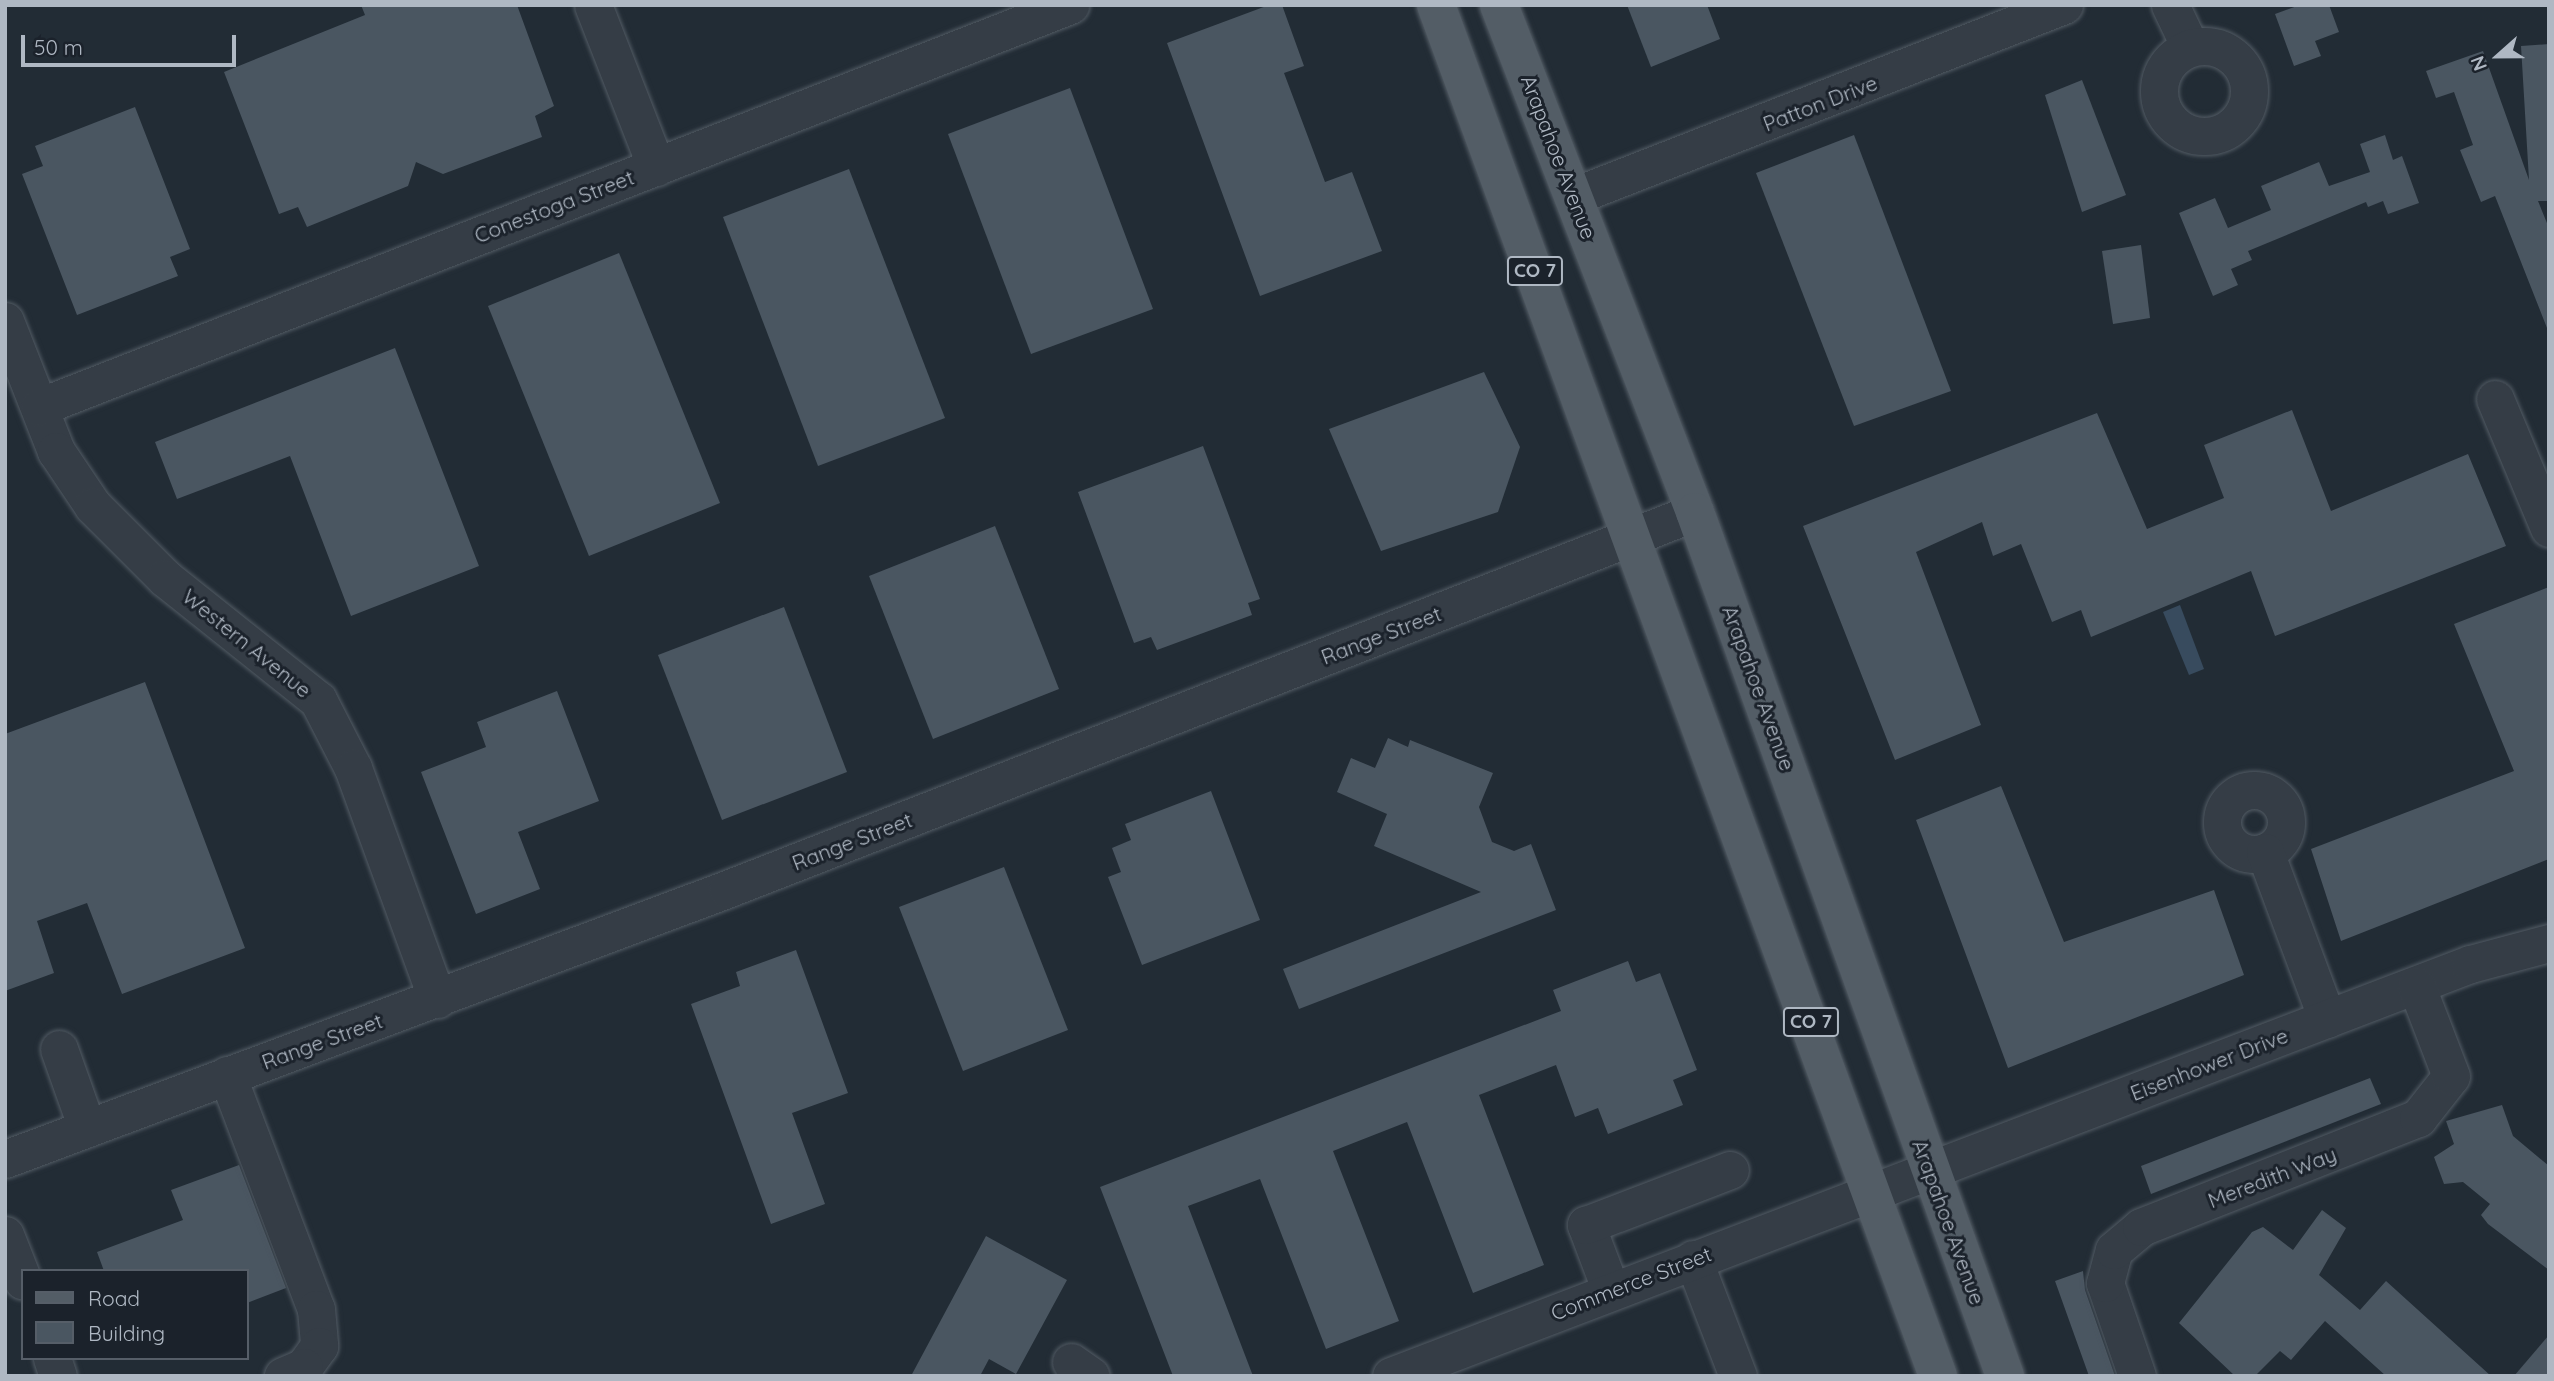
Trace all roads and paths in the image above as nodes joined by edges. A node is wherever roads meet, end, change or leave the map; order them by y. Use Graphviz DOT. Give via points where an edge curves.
graph roads {
  1 [pos="593,5"];
  2 [pos="1070,5"];
  3 [pos="1436,5"];
  4 [pos="1499,5"];
  5 [pos="2064,5"];
  6 [pos="2170,5"];
  7 [pos="2190,47"];
  8 [pos="656,167"];
  9 [pos="1574,196"];
  10 [pos="5,321"];
  11 [pos="2496,399"];
  12 [pos="38,407"];
  13 [pos="1695,512"];
  14 [pos="2549,528"];
  15 [pos="1635,536"];
  16 [pos="2265,852"];
  17 [pos="2549,943"];
  18 [pos="2416,985"];
  19 [pos="437,999"];
  20 [pos="2327,1019"];
  21 [pos="58,1049"];
  22 [pos="227,1075"];
  23 [pos="87,1128"];
  24 [pos="5,1158"];
  25 [pos="1931,1169"];
  26 [pos="1730,1170"];
  27 [pos="1871,1191"];
  28 [pos="5,1235"];
  29 [pos="1693,1259"];
  30 [pos="21,1276"];
  31 [pos="1611,1291"];
  32 [pos="283,1376"];
  33 [pos="1391,1376"];
  34 [pos="1738,1376"];
  35 [pos="1938,1376"];
  36 [pos="2005,1376"];
  37 [pos="2137,1376"];
  1 -- 8 [label="street"];
  2 -- 8 [label="street, Conestoga Street"];
  3 -- 15 [label="main road, CO 7"];
  4 -- 9 [label="main road, Arapahoe Avenue / CO 7"];
  5 -- 9 [label="street, Patton Drive"];
  6 -- 7 [label="street"];
  8 -- 12 [label="street, Conestoga Street"];
  9 -- 13 [label="main road, Arapahoe Avenue / CO 7"];
  10 -- 12 [label="street, Western Avenue"];
  11 -- 14 [label="street"];
  12 -- 19 [label="street, Western Avenue" via="75,483 123,540 318,700 353,768"];
  13 -- 15 [label="street, Range Street"];
  13 -- 25 [label="main road, Arapahoe Avenue / CO 7"];
  15 -- 19 [label="street, Range Street"];
  15 -- 27 [label="main road, CO 7"];
  16 -- 20 [label="street"];
  17 -- 18 [label="street, Eisenhower Drive"];
  18 -- 20 [label="street, Eisenhower Drive"];
  18 -- 37 [label="street, Meredith Way" via="2451,1076 2418,1118 2141,1227 2114,1250 2105,1283"];
  19 -- 22 [label="street, Range Street"];
  20 -- 25 [label="street, Eisenhower Drive"];
  21 -- 23 [label="street"];
  22 -- 23 [label="street, Range Street"];
  22 -- 32 [label="street" via="316,1309 319,1346 304,1367"];
  23 -- 24 [label="street, Range Street"];
  25 -- 27 [label="street, Eisenhower Drive"];
  25 -- 36 [label="main road, Arapahoe Avenue / CO 7"];
  26 -- 31 [label="street" via="1586,1226"];
  27 -- 29 [label="street, Commerce Street"];
  27 -- 35 [label="main road, CO 7"];
  28 -- 30 [label="street"];
  29 -- 31 [label="street, Commerce Street"];
  29 -- 34 [label="street"];
  31 -- 33 [label="street, Commerce Street"];
}
